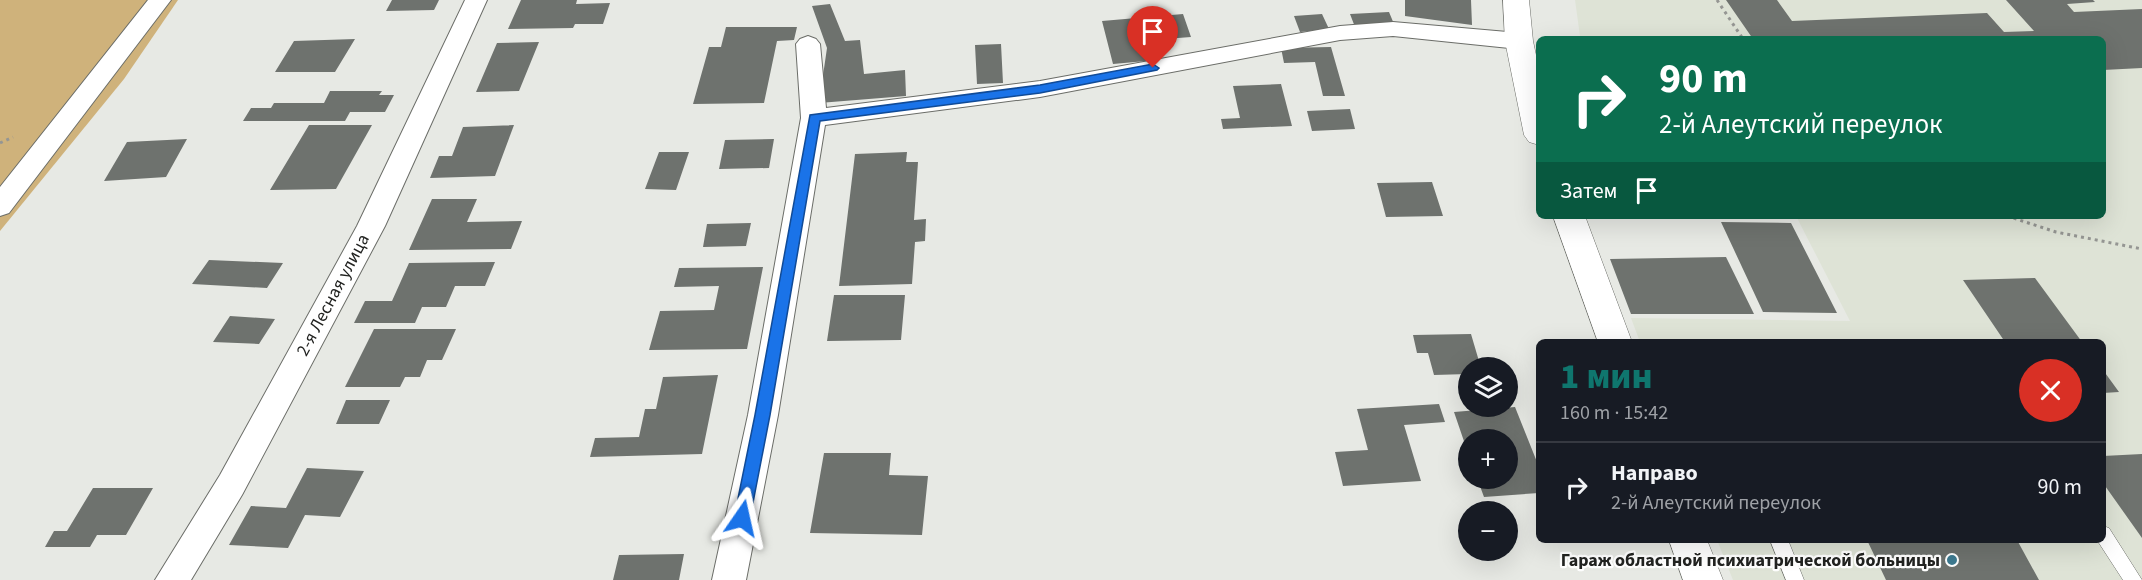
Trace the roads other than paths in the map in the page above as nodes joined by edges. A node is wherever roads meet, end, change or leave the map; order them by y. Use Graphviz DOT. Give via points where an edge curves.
graph roads {
  1 [pos="160,0"];
  2 [pos="476,0"];
  3 [pos="1516,0"];
  4 [pos="1520,41"];
  5 [pos="808,44"];
  6 [pos="814,118"];
  7 [pos="1536,120"];
  8 [pos="0,206"];
  9 [pos="1570,219"];
  10 [pos="1614,339"];
  11 [pos="2106,539"];
  12 [pos="1689,543"];
  13 [pos="1780,543"];
  14 [pos="172,580"];
  15 [pos="729,580"];
  16 [pos="1703,580"];
  17 [pos="1795,580"];
  18 [pos="2133,580"];
  1 -- 8 [label="street"];
  2 -- 14 [label="street, 2-я Лесная улица" via="371,226 231,485"];
  3 -- 4 [label="street"];
  4 -- 6 [label="street" via="1392,29 1340,33 1040,89"];
  4 -- 7 [label="street"];
  5 -- 6 [label="street"];
  6 -- 15 [label="street" via="763,415"];
  9 -- 10 [label="street"];
  11 -- 18 [label="lane"];
  12 -- 16 [label="street"];
  13 -- 17 [label="lane"];
}
